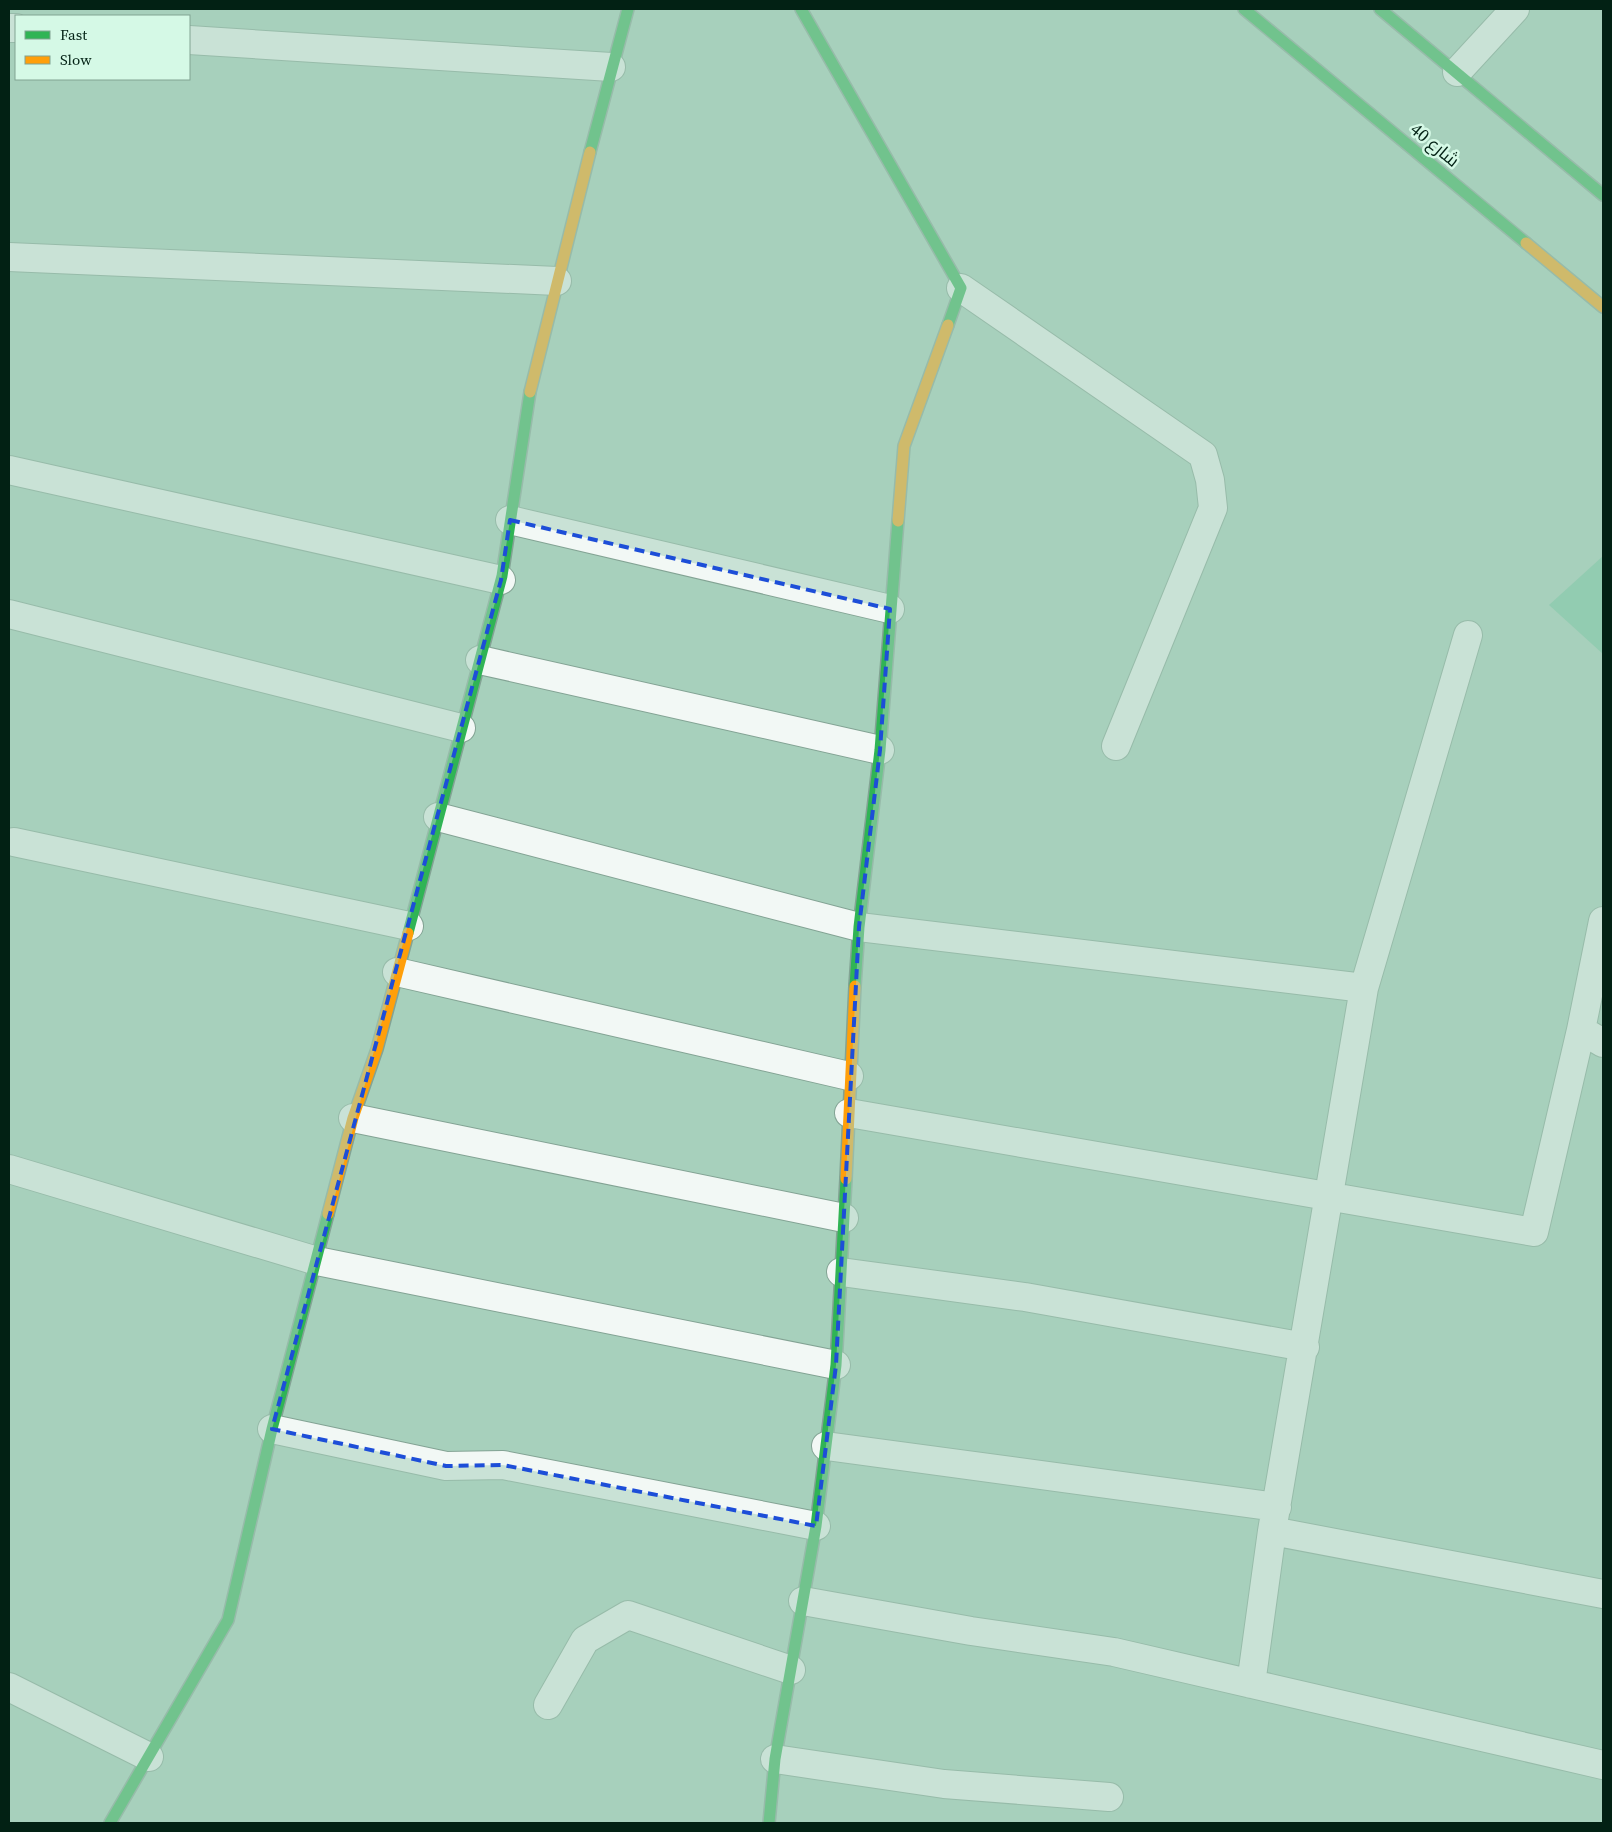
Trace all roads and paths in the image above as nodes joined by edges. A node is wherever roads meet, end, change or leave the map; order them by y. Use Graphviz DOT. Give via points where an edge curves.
graph roads {
  1 [pos="628,9"];
  2 [pos="801,9"];
  3 [pos="1244,9"];
  4 [pos="1380,9"];
  5 [pos="1515,9"];
  6 [pos="190,40"];
  7 [pos="611,67"];
  8 [pos="1456,72"];
  9 [pos="1603,195"];
  10 [pos="9,257"];
  11 [pos="557,281"];
  12 [pos="961,288"];
  13 [pos="1603,307"];
  14 [pos="9,470"];
  15 [pos="510,520"];
  16 [pos="501,580"];
  17 [pos="890,609"];
  18 [pos="9,614"];
  19 [pos="1468,635"];
  20 [pos="480,660"];
  21 [pos="462,728"];
  22 [pos="1116,746"];
  23 [pos="880,750"];
  24 [pos="438,817"];
  25 [pos="14,842"];
  26 [pos="1603,921"];
  27 [pos="409,926"];
  28 [pos="859,927"];
  29 [pos="397,972"];
  30 [pos="1364,988"];
  31 [pos="1592,1037"];
  32 [pos="849,1076"];
  33 [pos="849,1113"];
  34 [pos="354,1118"];
  35 [pos="9,1169"];
  36 [pos="1330,1196"];
  37 [pos="844,1218"];
  38 [pos="317,1261"];
  39 [pos="841,1272"];
  40 [pos="1304,1347"];
  41 [pos="836,1365"];
  42 [pos="272,1429"];
  43 [pos="826,1446"];
  44 [pos="1274,1519"];
  45 [pos="816,1526"];
  46 [pos="1603,1594"];
  47 [pos="803,1601"];
  48 [pos="790,1670"];
  49 [pos="1251,1684"];
  50 [pos="11,1692"];
  51 [pos="548,1705"];
  52 [pos="149,1758"];
  53 [pos="774,1759"];
  54 [pos="1603,1766"];
  55 [pos="1108,1798"];
  56 [pos="110,1823"];
  57 [pos="769,1823"];
  1 -- 7 [label="street"];
  2 -- 12 [label="street"];
  3 -- 13 [label="street, شارع 40"];
  4 -- 8 [label="street"];
  5 -- 8 [label="street"];
  6 -- 7 [label="street"];
  7 -- 11 [label="street"];
  8 -- 9 [label="street"];
  10 -- 11 [label="street"];
  11 -- 15 [label="street" via="532,380"];
  12 -- 17 [label="street" via="904,446"];
  12 -- 22 [label="street" via="1203,455 1213,508"];
  14 -- 16 [label="street"];
  15 -- 16 [label="street"];
  15 -- 17 [label="street"];
  16 -- 20 [label="street"];
  17 -- 23 [label="street"];
  18 -- 21 [label="street"];
  19 -- 30 [label="street"];
  20 -- 21 [label="street"];
  20 -- 23 [label="street"];
  21 -- 24 [label="street"];
  23 -- 28 [label="street"];
  24 -- 27 [label="street"];
  24 -- 28 [label="street"];
  25 -- 27 [label="street"];
  26 -- 31 [label="street"];
  27 -- 29 [label="street"];
  28 -- 30 [label="street"];
  28 -- 32 [label="street"];
  29 -- 32 [label="street"];
  29 -- 34 [label="street" via="377,1049"];
  30 -- 36 [label="street"];
  31 -- 36 [label="street" via="1534,1232"];
  32 -- 33 [label="street"];
  33 -- 36 [label="street"];
  33 -- 37 [label="street"];
  34 -- 37 [label="street"];
  34 -- 38 [label="street"];
  35 -- 38 [label="street"];
  36 -- 40 [label="street"];
  37 -- 39 [label="street"];
  38 -- 41 [label="street"];
  38 -- 42 [label="street"];
  39 -- 40 [label="street" via="1034,1299"];
  39 -- 41 [label="street"];
  40 -- 44 [label="street"];
  41 -- 43 [label="street"];
  42 -- 45 [label="street" via="446,1466 503,1465"];
  42 -- 52 [label="street" via="228,1620"];
  43 -- 44 [label="street"];
  43 -- 45 [label="street"];
  44 -- 46 [label="street"];
  44 -- 49 [label="street"];
  45 -- 47 [label="street"];
  47 -- 48 [label="street"];
  47 -- 49 [label="street" via="971,1632 1114,1652"];
  48 -- 51 [label="street" via="628,1614 585,1640"];
  48 -- 53 [label="street"];
  49 -- 54 [label="street"];
  50 -- 52 [label="street"];
  52 -- 56 [label="street"];
  53 -- 55 [label="street" via="944,1784"];
  53 -- 57 [label="street"];
}
